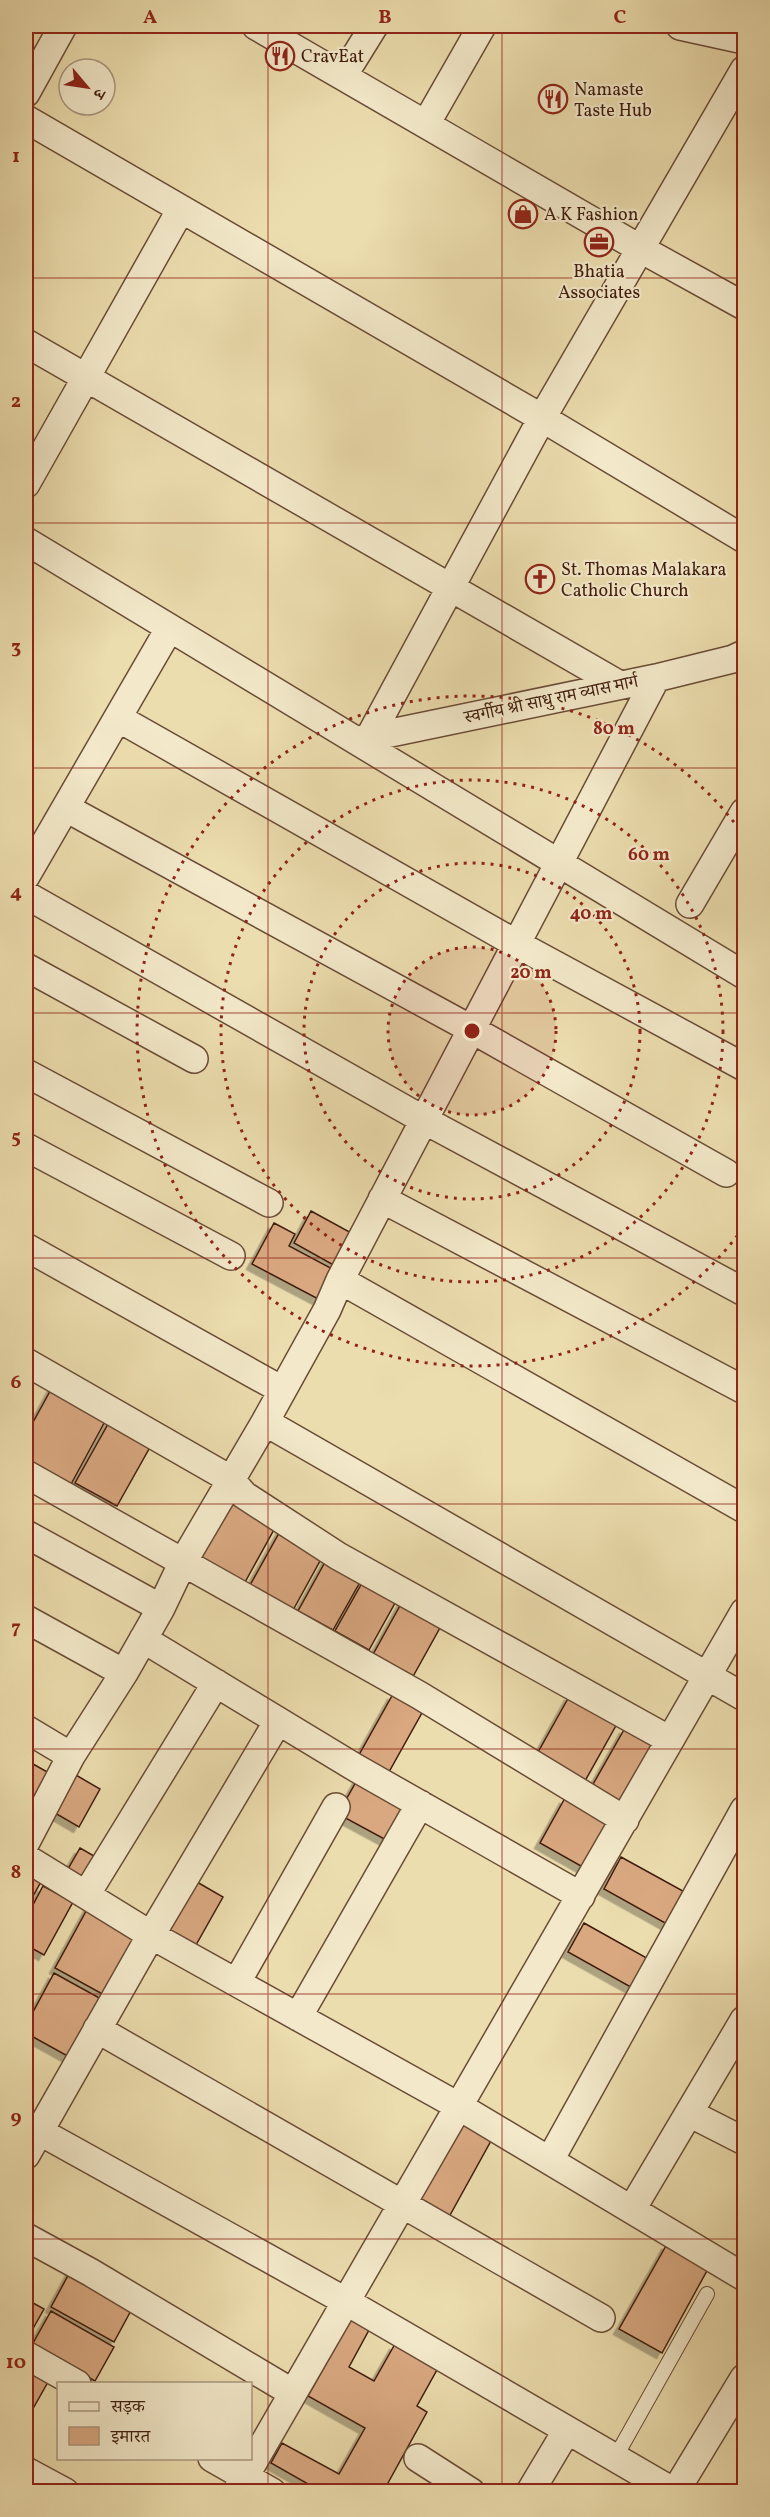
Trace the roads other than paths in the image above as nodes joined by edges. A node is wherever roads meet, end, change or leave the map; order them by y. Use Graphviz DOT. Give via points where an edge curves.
graph roads {
  1 [pos="63,26"];
  2 [pos="374,26"];
  3 [pos="482,26"];
  4 [pos="680,26"];
  5 [pos="266,28"];
  6 [pos="744,40"];
  7 [pos="744,70"];
  8 [pos="343,76"];
  9 [pos="26,93"];
  10 [pos="26,119"];
  11 [pos="426,124"];
  12 [pos="181,209"];
  13 [pos="639,248"];
  14 [pos="744,306"];
  15 [pos="26,343"];
  16 [pos="85,378"];
  17 [pos="542,418"];
  18 [pos="26,484"];
  19 [pos="744,539"];
  20 [pos="26,542"];
  21 [pos="448,588"];
  22 [pos="169,629"];
  23 [pos="744,654"];
  24 [pos="656,678"];
  25 [pos="618,684"];
  26 [pos="118,718"];
  27 [pos="363,739"];
  28 [pos="66,808"];
  29 [pos="744,812"];
  30 [pos="558,862"];
  31 [pos="26,876"];
  32 [pos="26,895"];
  33 [pos="690,904"];
  34 [pos="515,943"];
  35 [pos="26,967"];
  36 [pos="744,975"];
  37 [pos="471,1029"];
  38 [pos="194,1059"];
  39 [pos="744,1067"];
  40 [pos="26,1073"];
  41 [pos="424,1120"];
  42 [pos="26,1147"];
  43 [pos="726,1173"];
  44 [pos="382,1200"];
  45 [pos="269,1203"];
  46 [pos="26,1247"];
  47 [pos="231,1256"];
  48 [pos="340,1280"];
  49 [pos="744,1292"];
  50 [pos="26,1362"];
  51 [pos="282,1390"];
  52 [pos="744,1390"];
  53 [pos="265,1422"];
  54 [pos="26,1474"];
  55 [pos="230,1479"];
  56 [pos="744,1509"];
  57 [pos="26,1534"];
  58 [pos="183,1562"];
  59 [pos="161,1608"];
  60 [pos="744,1612"];
  61 [pos="26,1619"];
  62 [pos="143,1639"];
  63 [pos="124,1673"];
  64 [pos="707,1675"];
  65 [pos="216,1683"];
  66 [pos="744,1697"];
  67 [pos="278,1720"];
  68 [pos="26,1729"];
  69 [pos="670,1740"];
  70 [pos="71,1756"];
  71 [pos="420,1804"];
  72 [pos="336,1807"];
  73 [pos="744,1811"];
  74 [pos="625,1820"];
  75 [pos="26,1842"];
  76 [pos="26,1858"];
  77 [pos="87,1895"];
  78 [pos="581,1896"];
  79 [pos="151,1935"];
  80 [pos="237,1982"];
  81 [pos="298,2017"];
  82 [pos="97,2029"];
  83 [pos="741,2035"];
  84 [pos="460,2107"];
  85 [pos="689,2114"];
  86 [pos="32,2128"];
  87 [pos="744,2141"];
  88 [pos="26,2155"];
  89 [pos="550,2160"];
  90 [pos="403,2205"];
  91 [pos="632,2209"];
  92 [pos="26,2237"];
  93 [pos="744,2277"];
  94 [pos="707,2294"];
  95 [pos="347,2302"];
  96 [pos="601,2318"];
  97 [pos="26,2355"];
  98 [pos="73,2382"];
  99 [pos="293,2393"];
  100 [pos="741,2393"];
  101 [pos="567,2430"];
  102 [pos="418,2458"];
  103 [pos="615,2458"];
  104 [pos="214,2460"];
  105 [pos="26,2470"];
  106 [pos="241,2484"];
  107 [pos="65,2492"];
  108 [pos="272,2492"];
  109 [pos="471,2492"];
  110 [pos="530,2492"];
  111 [pos="675,2492"];
  1 -- 9 [label="street"];
  2 -- 8 [label="street"];
  3 -- 11 [label="street"];
  4 -- 6 [label="street"];
  5 -- 8 [label="street"];
  7 -- 13 [label="street"];
  8 -- 11 [label="street"];
  10 -- 12 [label="street"];
  11 -- 13 [label="street"];
  12 -- 16 [label="street"];
  12 -- 17 [label="street"];
  13 -- 14 [label="street"];
  13 -- 17 [label="street"];
  15 -- 16 [label="street"];
  16 -- 18 [label="street"];
  16 -- 21 [label="street"];
  17 -- 19 [label="street"];
  17 -- 21 [label="street"];
  20 -- 22 [label="street"];
  21 -- 25 [label="street"];
  21 -- 27 [label="street"];
  22 -- 26 [label="street"];
  22 -- 27 [label="street"];
  23 -- 24 [label="street, स्वर्गीय श्री साधु राम व्यास मार्ग"];
  24 -- 25 [label="street, स्वर्गीय श्री साधु राम व्यास मार्ग"];
  24 -- 30 [label="street"];
  25 -- 27 [label="street, स्वर्गीय श्री साधु राम व्यास मार्ग"];
  26 -- 28 [label="street"];
  26 -- 34 [label="street"];
  27 -- 30 [label="street"];
  28 -- 31 [label="street"];
  28 -- 37 [label="street"];
  29 -- 33 [label="street"];
  30 -- 34 [label="street"];
  30 -- 36 [label="street"];
  32 -- 41 [label="street"];
  34 -- 37 [label="street"];
  34 -- 39 [label="street"];
  35 -- 38 [label="street"];
  37 -- 41 [label="street"];
  37 -- 43 [label="street"];
  40 -- 45 [label="street"];
  41 -- 44 [label="street"];
  41 -- 49 [label="street"];
  42 -- 47 [label="street"];
  44 -- 48 [label="street"];
  44 -- 52 [label="street"];
  46 -- 51 [label="street"];
  48 -- 51 [label="street"];
  48 -- 56 [label="street"];
  50 -- 55 [label="street"];
  51 -- 53 [label="street"];
  53 -- 55 [label="street"];
  53 -- 64 [label="street"];
  54 -- 58 [label="street"];
  55 -- 58 [label="street"];
  55 -- 69 [label="street" via="244,1495 338,1556"];
  57 -- 59 [label="street"];
  58 -- 59 [label="street"];
  58 -- 74 [label="street" via="419,1695"];
  59 -- 62 [label="street"];
  60 -- 64 [label="street"];
  61 -- 63 [label="street"];
  62 -- 63 [label="street"];
  62 -- 65 [label="street"];
  63 -- 70 [label="street"];
  64 -- 66 [label="street"];
  64 -- 69 [label="street"];
  65 -- 67 [label="street"];
  65 -- 77 [label="street"];
  67 -- 71 [label="street"];
  67 -- 79 [label="street"];
  68 -- 70 [label="street"];
  69 -- 74 [label="street"];
  70 -- 75 [label="street"];
  71 -- 78 [label="street"];
  71 -- 81 [label="street"];
  72 -- 80 [label="street"];
  73 -- 89 [label="street"];
  74 -- 78 [label="street"];
  76 -- 77 [label="street"];
  77 -- 79 [label="street"];
  78 -- 84 [label="street"];
  79 -- 80 [label="street"];
  79 -- 82 [label="street"];
  80 -- 81 [label="street"];
  81 -- 84 [label="street"];
  82 -- 86 [label="street"];
  82 -- 90 [label="street"];
  83 -- 85 [label="street"];
  84 -- 89 [label="street"];
  84 -- 90 [label="street"];
  85 -- 87 [label="street"];
  85 -- 91 [label="street"];
  86 -- 88 [label="street"];
  86 -- 95 [label="street"];
  89 -- 91 [label="street"];
  90 -- 95 [label="street"];
  90 -- 96 [label="street"];
  91 -- 93 [label="street"];
  92 -- 99 [label="street"];
  94 -- 103 [label="lane"];
  95 -- 99 [label="street"];
  95 -- 101 [label="street"];
  97 -- 98 [label="street"];
  99 -- 106 [label="street"];
  100 -- 111 [label="street"];
  101 -- 103 [label="street"];
  101 -- 110 [label="street"];
  102 -- 109 [label="street"];
  103 -- 111 [label="street"];
  104 -- 106 [label="street"];
  105 -- 107 [label="street"];
  106 -- 108 [label="street"];
}
